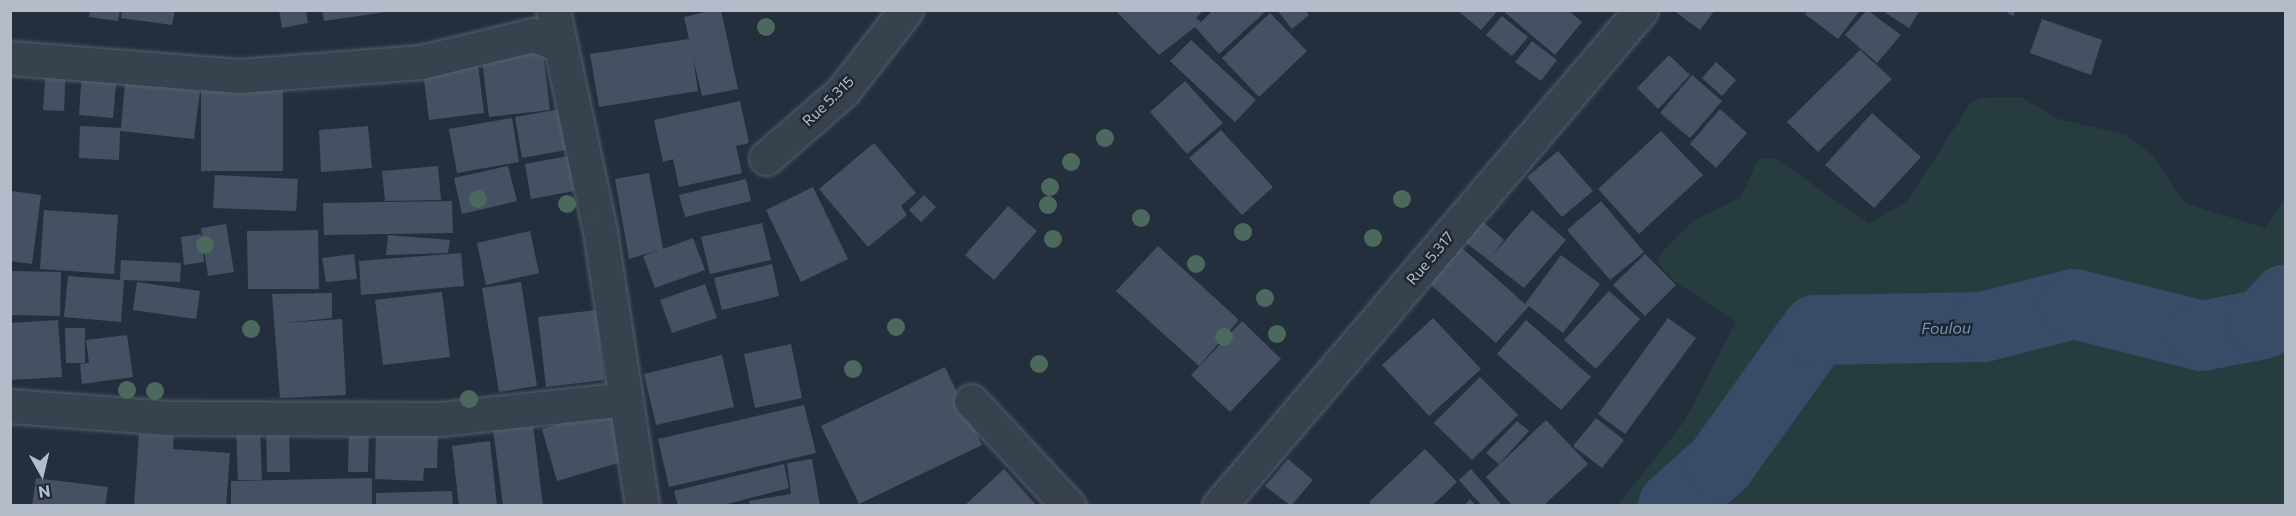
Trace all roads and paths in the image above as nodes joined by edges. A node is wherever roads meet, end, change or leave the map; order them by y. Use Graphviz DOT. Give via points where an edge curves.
graph roads {
  1 [pos="554,10"];
  2 [pos="906,10"];
  3 [pos="1641,10"];
  4 [pos="558,44"];
  5 [pos="10,58"];
  6 [pos="766,158"];
  7 [pos="626,399"];
  8 [pos="971,401"];
  9 [pos="10,406"];
  10 [pos="642,506"];
  11 [pos="1069,506"];
  12 [pos="1219,506"];
  1 -- 4 [label="street"];
  2 -- 6 [label="street, Rue 5.315" via="843,91"];
  3 -- 12 [label="street, Rue 5.317"];
  4 -- 5 [label="street" via="533,35 421,62 239,76"];
  4 -- 7 [label="street" via="600,231"];
  7 -- 9 [label="street" via="440,419 264,414 170,418"];
  7 -- 10 [label="street"];
  8 -- 11 [label="street"];
}
